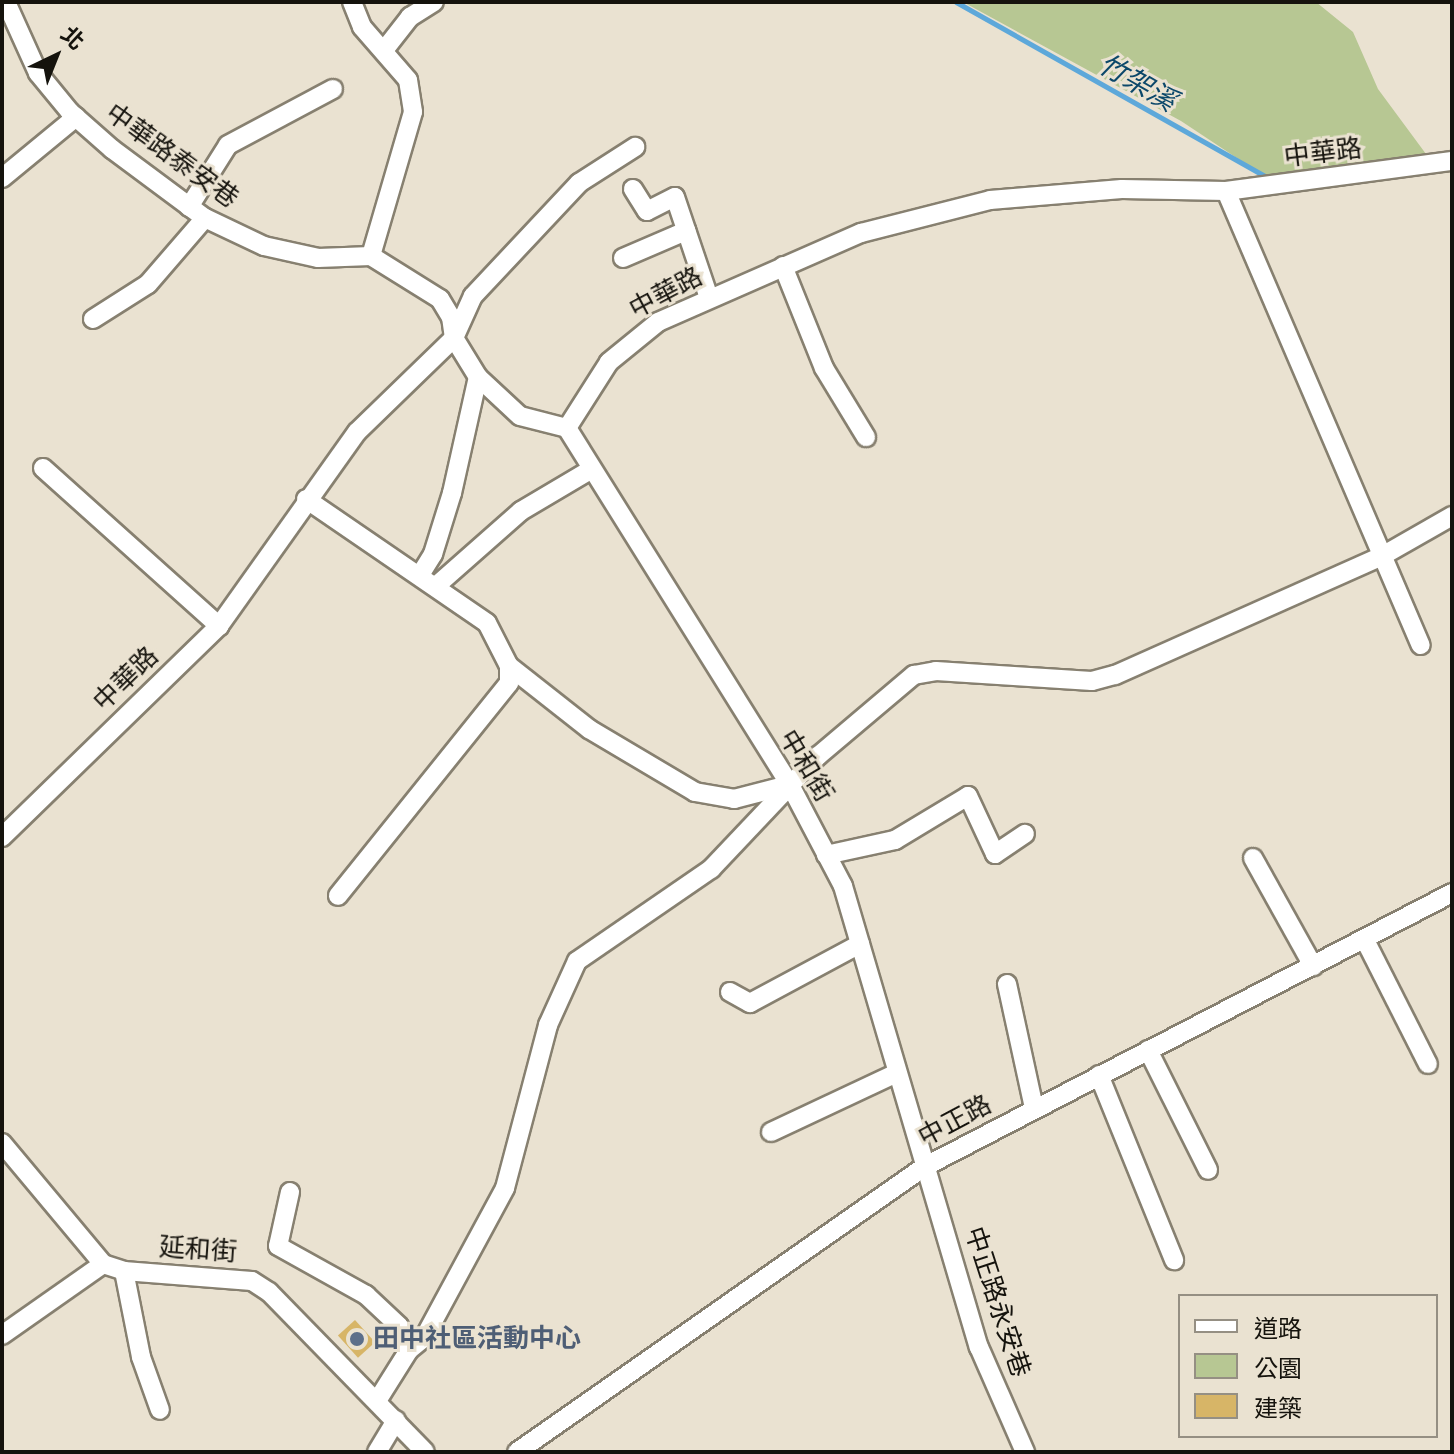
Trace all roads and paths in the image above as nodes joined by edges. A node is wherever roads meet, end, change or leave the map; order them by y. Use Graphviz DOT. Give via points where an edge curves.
graph roads {
  1 [pos="6,2"];
  2 [pos="352,2"];
  3 [pos="434,2"];
  4 [pos="385,49"];
  5 [pos="333,89"];
  6 [pos="76,117"];
  7 [pos="635,147"];
  8 [pos="1452,161"];
  9 [pos="2,178"];
  10 [pos="633,189"];
  11 [pos="1226,191"];
  12 [pos="189,207"];
  13 [pos="205,218"];
  14 [pos="686,231"];
  15 [pos="371,256"];
  16 [pos="623,258"];
  17 [pos="783,266"];
  18 [pos="709,298"];
  19 [pos="93,319"];
  20 [pos="454,338"];
  21 [pos="478,377"];
  22 [pos="567,428"];
  23 [pos="866,437"];
  24 [pos="43,468"];
  25 [pos="590,470"];
  26 [pos="306,499"];
  27 [pos="1452,516"];
  28 [pos="1382,556"];
  29 [pos="420,575"];
  30 [pos="436,586"];
  31 [pos="219,626"];
  32 [pos="1421,645"];
  33 [pos="509,666"];
  34 [pos="790,785"];
  35 [pos="1025,834"];
  36 [pos="2,837"];
  37 [pos="826,855"];
  38 [pos="1253,858"];
  39 [pos="1452,893"];
  40 [pos="338,896"];
  41 [pos="1365,940"];
  42 [pos="860,944"];
  43 [pos="1313,966"];
  44 [pos="1007,984"];
  45 [pos="730,992"];
  46 [pos="1148,1050"];
  47 [pos="1428,1064"];
  48 [pos="897,1073"];
  49 [pos="1099,1075"];
  50 [pos="1034,1108"];
  51 [pos="771,1132"];
  52 [pos="2,1143"];
  53 [pos="926,1166"];
  54 [pos="1208,1170"];
  55 [pos="290,1192"];
  56 [pos="1174,1260"];
  57 [pos="103,1264"];
  58 [pos="124,1271"];
  59 [pos="2,1335"];
  60 [pos="409,1350"];
  61 [pos="377,1401"];
  62 [pos="160,1410"];
  63 [pos="396,1420"];
  64 [pos="377,1452"];
  65 [pos="425,1452"];
  66 [pos="517,1452"];
  67 [pos="1025,1452"];
  1 -- 6 [label="street, 中華路泰安巷" via="38,73"];
  2 -- 4 [label="street" via="362,27"];
  3 -- 4 [label="street" via="410,17"];
  4 -- 15 [label="street" via="408,80 413,112"];
  5 -- 12 [label="street" via="228,145"];
  6 -- 9 [label="street"];
  6 -- 12 [label="street, 中華路泰安巷"];
  7 -- 20 [label="street" via="579,183 540,223 473,296"];
  8 -- 11 [label="street, 中華路"];
  10 -- 14 [label="street" via="647,211 675,197"];
  11 -- 17 [label="street, 中華路" via="1122,189 990,200 861,233"];
  11 -- 28 [label="street"];
  12 -- 13 [label="street, 中華路泰安巷"];
  13 -- 15 [label="street, 中華路泰安巷" via="264,246 318,258"];
  13 -- 19 [label="street" via="148,284"];
  14 -- 16 [label="street"];
  14 -- 18 [label="street"];
  15 -- 20 [label="street" via="440,299 451,317"];
  17 -- 18 [label="street, 中華路"];
  17 -- 23 [label="street" via="824,368"];
  18 -- 22 [label="street, 中華路" via="635,337 601,372"];
  20 -- 21 [label="street"];
  20 -- 26 [label="street, 中華路" via="357,432"];
  21 -- 22 [label="street" via="520,416"];
  21 -- 29 [label="street" via="452,493 433,554"];
  22 -- 25 [label="street, 中和街"];
  24 -- 31 [label="street"];
  25 -- 30 [label="street" via="521,511"];
  25 -- 34 [label="street, 中和街"];
  26 -- 29 [label="street"];
  26 -- 31 [label="street, 中華路" via="264,571"];
  27 -- 28 [label="street"];
  28 -- 32 [label="street"];
  28 -- 34 [label="street" via="1092,681 936,671 914,675"];
  29 -- 30 [label="street"];
  30 -- 33 [label="street" via="487,623"];
  31 -- 36 [label="street, 中華路"];
  33 -- 34 [label="street" via="589,729 695,792 734,799"];
  33 -- 40 [label="street" via="509,683"];
  34 -- 37 [label="street, 中和街"];
  34 -- 60 [label="street" via="711,869 577,961 548,1025 505,1188 424,1338"];
  35 -- 37 [label="street" via="995,854 968,796 895,840"];
  37 -- 42 [label="street, 中和街" via="843,886"];
  38 -- 43 [label="street"];
  39 -- 41 [label="street, 中正路"];
  41 -- 43 [label="street, 中正路"];
  41 -- 47 [label="street"];
  42 -- 45 [label="street" via="750,1003"];
  42 -- 48 [label="street, 中和街"];
  43 -- 46 [label="street, 中正路"];
  44 -- 50 [label="street"];
  46 -- 49 [label="street, 中正路"];
  46 -- 54 [label="street"];
  48 -- 51 [label="street"];
  48 -- 53 [label="street, 中和街"];
  49 -- 50 [label="street, 中正路"];
  49 -- 56 [label="street"];
  50 -- 53 [label="street, 中正路"];
  52 -- 57 [label="street"];
  53 -- 66 [label="street, 中正路"];
  53 -- 67 [label="street, 中正路永安巷" via="979,1347"];
  55 -- 60 [label="street" via="278,1246 366,1295 399,1326"];
  57 -- 58 [label="street, 延和街"];
  57 -- 59 [label="street"];
  58 -- 61 [label="street, 延和街" via="252,1281"];
  58 -- 62 [label="street" via="141,1357"];
  60 -- 61 [label="street"];
  61 -- 63 [label="street, 延和街"];
  63 -- 64 [label="street"];
  63 -- 65 [label="street, 延和街"];
}
